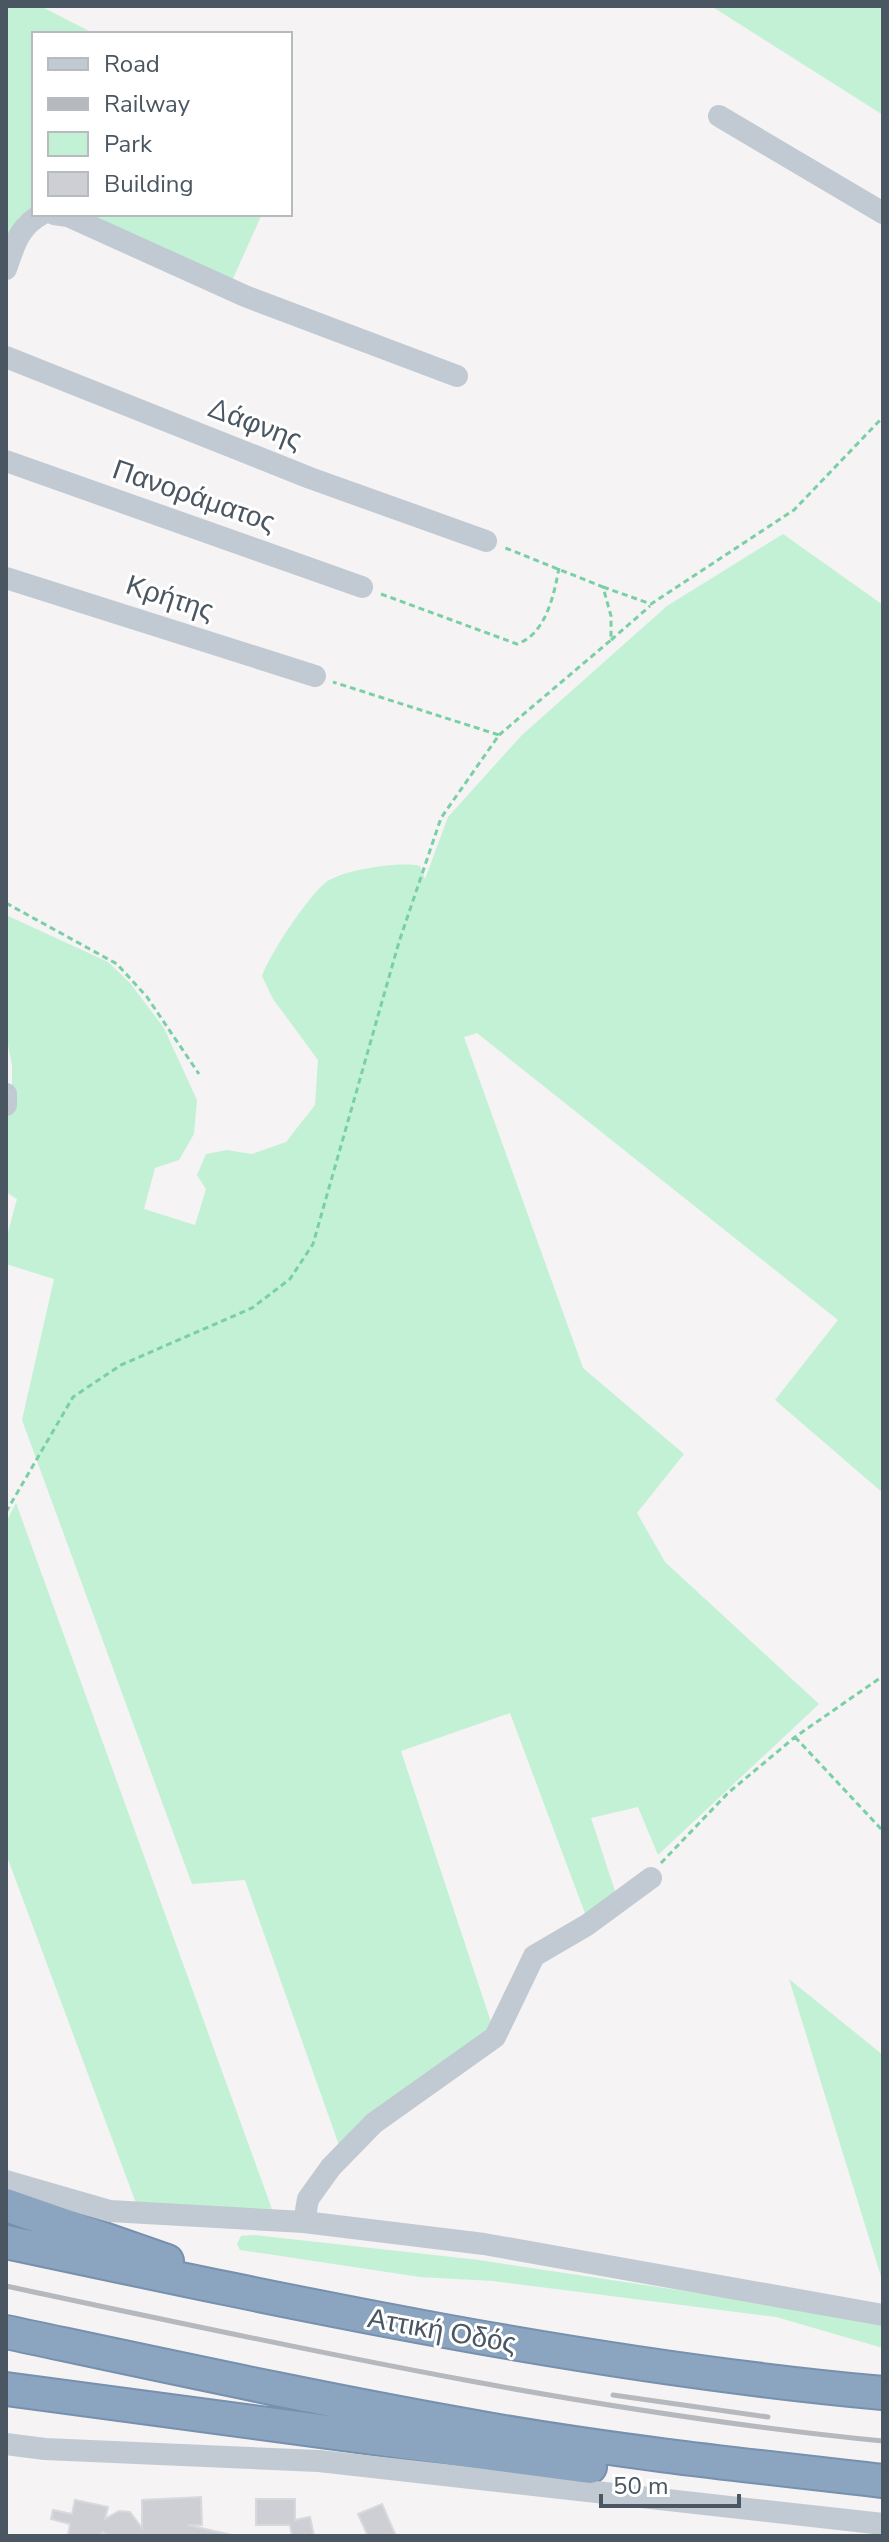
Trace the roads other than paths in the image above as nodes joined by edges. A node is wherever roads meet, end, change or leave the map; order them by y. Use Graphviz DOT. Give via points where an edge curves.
graph roads {
  1 [pos="719,116"];
  2 [pos="883,213"];
  3 [pos="38,216"];
  4 [pos="68,216"];
  5 [pos="6,269"];
  6 [pos="6,357"];
  7 [pos="457,376"];
  8 [pos="6,461"];
  9 [pos="486,541"];
  10 [pos="6,578"];
  11 [pos="362,587"];
  12 [pos="315,676"];
  13 [pos="6,1094"];
  14 [pos="6,1105"];
  15 [pos="651,1878"];
  16 [pos="6,2181"];
  17 [pos="6,2205"];
  18 [pos="304,2222"];
  19 [pos="6,2242"];
  20 [pos="236,2291"];
  21 [pos="883,2315"];
  22 [pos="6,2332"];
  23 [pos="6,2389"];
  24 [pos="883,2393"];
  25 [pos="6,2444"];
  26 [pos="883,2481"];
  27 [pos="883,2524"];
  1 -- 2 [label="street"];
  3 -- 5 [label="street" via="27,222"];
  4 -- 7 [label="street" via="245,296"];
  6 -- 9 [label="street, Δάφνης" via="310,478"];
  8 -- 11 [label="street, Πανοράματος"];
  10 -- 12 [label="street, Κρήτης"];
  13 -- 14 [label="street"];
  15 -- 18 [label="street" via="534,1956 495,2037 374,2123 308,2199"];
  16 -- 18 [label="street" via="110,2211"];
  17 -- 20 [label="highway" via="141,2249"];
  18 -- 21 [label="street" via="484,2244"];
  19 -- 20 [label="highway, Αττική Οδός"];
  20 -- 24 [label="highway, Αττική Οδός" via="595,2358"];
  22 -- 26 [label="highway" via="489,2429"];
  23 -- 26 [label="highway" via="800,2493"];
  25 -- 27 [label="street" via="319,2461"];
}
